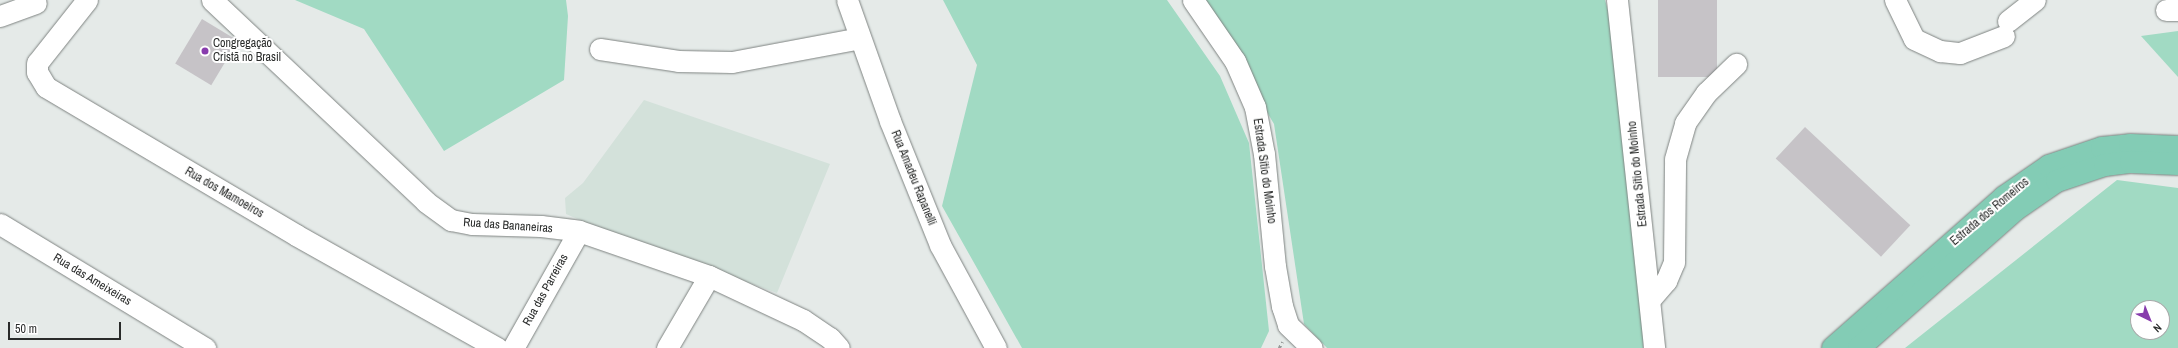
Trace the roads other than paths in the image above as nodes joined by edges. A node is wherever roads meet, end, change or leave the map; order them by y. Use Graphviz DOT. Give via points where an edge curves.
graph roads {
  1 [pos="87,0"];
  2 [pos="212,0"];
  3 [pos="847,0"];
  4 [pos="1193,0"];
  5 [pos="1617,0"];
  6 [pos="1895,0"];
  7 [pos="2035,0"];
  8 [pos="36,3"];
  9 [pos="0,16"];
  10 [pos="860,38"];
  11 [pos="600,49"];
  12 [pos="1736,64"];
  13 [pos="2178,147"];
  14 [pos="2178,164"];
  15 [pos="0,224"];
  16 [pos="579,231"];
  17 [pos="709,276"];
  18 [pos="1651,298"];
  19 [pos="831,345"];
  20 [pos="1306,345"];
  21 [pos="205,348"];
  22 [pos="497,348"];
  23 [pos="513,348"];
  24 [pos="667,348"];
  25 [pos="996,348"];
  26 [pos="1654,348"];
  27 [pos="1833,348"];
  28 [pos="1859,348"];
  1 -- 22 [label="street, Rua dos Mamoeiros" via="37,63 37,72 46,87 290,232"];
  2 -- 16 [label="street, Rua das Bananeiras" via="438,212 461,223 541,226"];
  3 -- 10 [label="street, Rua Amadeu Rapanelli"];
  4 -- 20 [label="street, Estrada Sítio do Moinho" via="1235,61 1254,107 1264,154 1279,292 1288,325"];
  5 -- 18 [label="street, Estrada Sítio do Moinho"];
  6 -- 7 [label="street" via="1914,39 1940,51 1960,53 2006,28"];
  8 -- 9 [label="street"];
  10 -- 11 [label="street" via="732,62 678,61"];
  10 -- 25 [label="street, Rua Amadeu Rapanelli" via="940,245"];
  12 -- 18 [label="street" via="1706,93 1685,123 1676,159 1674,262 1666,281"];
  13 -- 27 [label="main road, Estrada dos Romeiros" via="2130,145 2102,148 2049,166 2004,197"];
  14 -- 28 [label="main road, Estrada dos Romeiros" via="2131,162 2105,165 2057,181 2015,210"];
  15 -- 21 [label="street, Rua das Ameixeiras"];
  16 -- 17 [label="street, Rua das Bananeiras"];
  16 -- 23 [label="street, Rua das Parreiras"];
  17 -- 19 [label="street, Rua das Bananeiras" via="803,320"];
  17 -- 24 [label="street"];
  18 -- 26 [label="street, Estrada Sítio do Moinho"];
}
